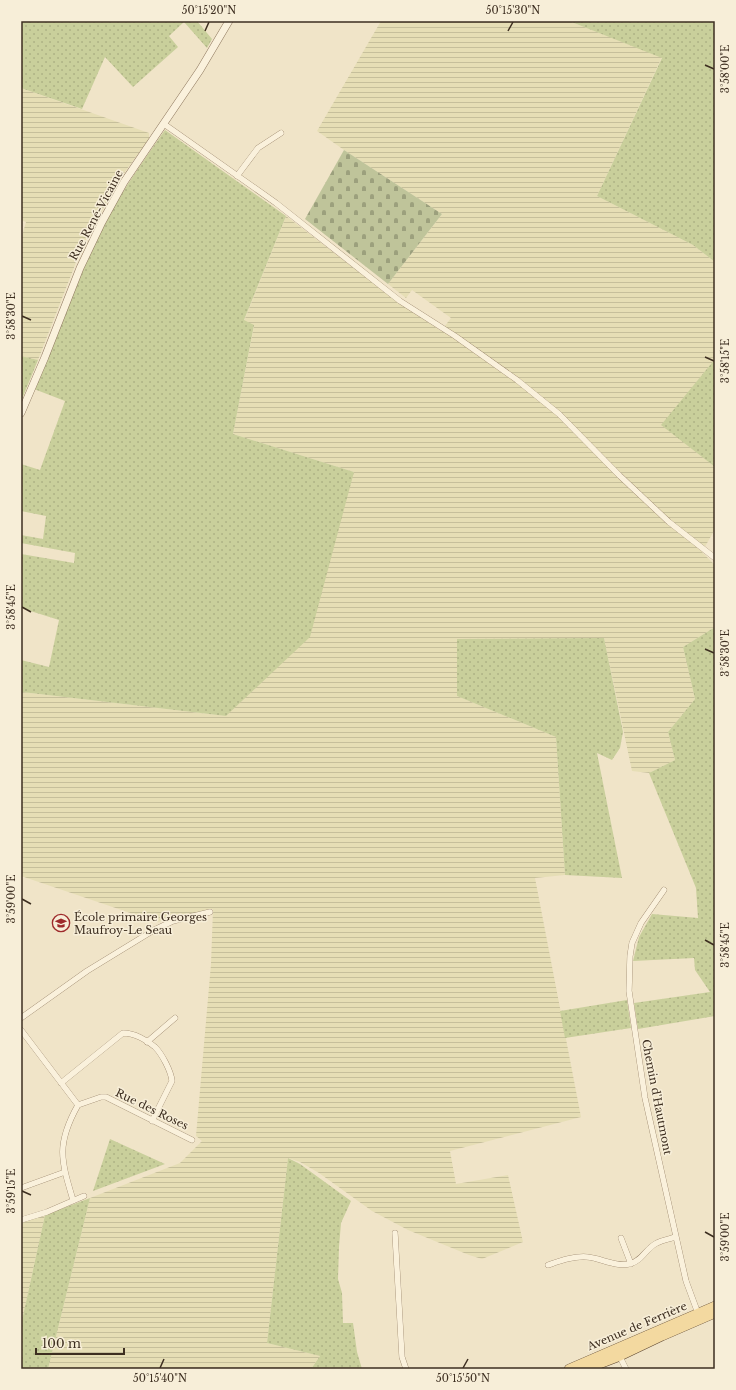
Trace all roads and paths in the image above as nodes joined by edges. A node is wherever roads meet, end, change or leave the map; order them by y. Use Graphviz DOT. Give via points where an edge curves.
graph roads {
  1 [pos="229,21"];
  2 [pos="164,124"];
  3 [pos="281,133"];
  4 [pos="237,176"];
  5 [pos="21,413"];
  6 [pos="715,558"];
  7 [pos="664,890"];
  8 [pos="210,912"];
  9 [pos="21,1018"];
  10 [pos="175,1018"];
  11 [pos="21,1030"];
  12 [pos="147,1042"];
  13 [pos="61,1083"];
  14 [pos="78,1105"];
  15 [pos="152,1120"];
  16 [pos="192,1140"];
  17 [pos="65,1172"];
  18 [pos="21,1188"];
  19 [pos="84,1196"];
  20 [pos="74,1200"];
  21 [pos="21,1220"];
  22 [pos="395,1233"];
  23 [pos="676,1237"];
  24 [pos="621,1238"];
  25 [pos="631,1264"];
  26 [pos="548,1265"];
  27 [pos="715,1306"];
  28 [pos="712,1315"];
  29 [pos="698,1318"];
  30 [pos="617,1352"];
  31 [pos="406,1369"];
  32 [pos="569,1369"];
  33 [pos="586,1369"];
  34 [pos="626,1369"];
  1 -- 2 [label="street, Rue René-Vicaine"];
  2 -- 4 [label="street"];
  2 -- 5 [label="street, Rue René-Vicaine" via="124,182 89,247"];
  3 -- 4 [label="street" via="258,148"];
  4 -- 6 [label="street" via="317,234 400,301 492,362 553,409 669,522"];
  7 -- 23 [label="street, Chemin d'Hautmont" via="641,922 632,943 629,991 645,1098"];
  8 -- 9 [label="street" via="173,921 154,930 87,971"];
  10 -- 12 [label="street"];
  11 -- 13 [label="street"];
  12 -- 13 [label="street" via="129,1033 123,1033"];
  12 -- 15 [label="street" via="155,1047 171,1073 172,1081"];
  13 -- 14 [label="street"];
  14 -- 15 [label="street, Rue des Roses" via="106,1097"];
  14 -- 17 [label="street" via="64,1135 62,1153"];
  15 -- 16 [label="street, Rue des Roses"];
  17 -- 18 [label="street"];
  17 -- 20 [label="street"];
  19 -- 20 [label="street"];
  20 -- 21 [label="street"];
  22 -- 31 [label="street" via="402,1357"];
  23 -- 25 [label="street" via="655,1244"];
  23 -- 29 [label="street, Chemin d'Hautmont"];
  24 -- 25 [label="street"];
  25 -- 26 [label="street" via="579,1257"];
  27 -- 29 [label="main road, Avenue de Ferrière"];
  28 -- 29 [label="main road, Avenue de Ferrière"];
  29 -- 30 [label="main road, Avenue de Ferrière"];
  30 -- 32 [label="main road, Avenue de Ferrière"];
  30 -- 33 [label="main road, Avenue de Ferrière"];
  30 -- 34 [label="street"];
}
